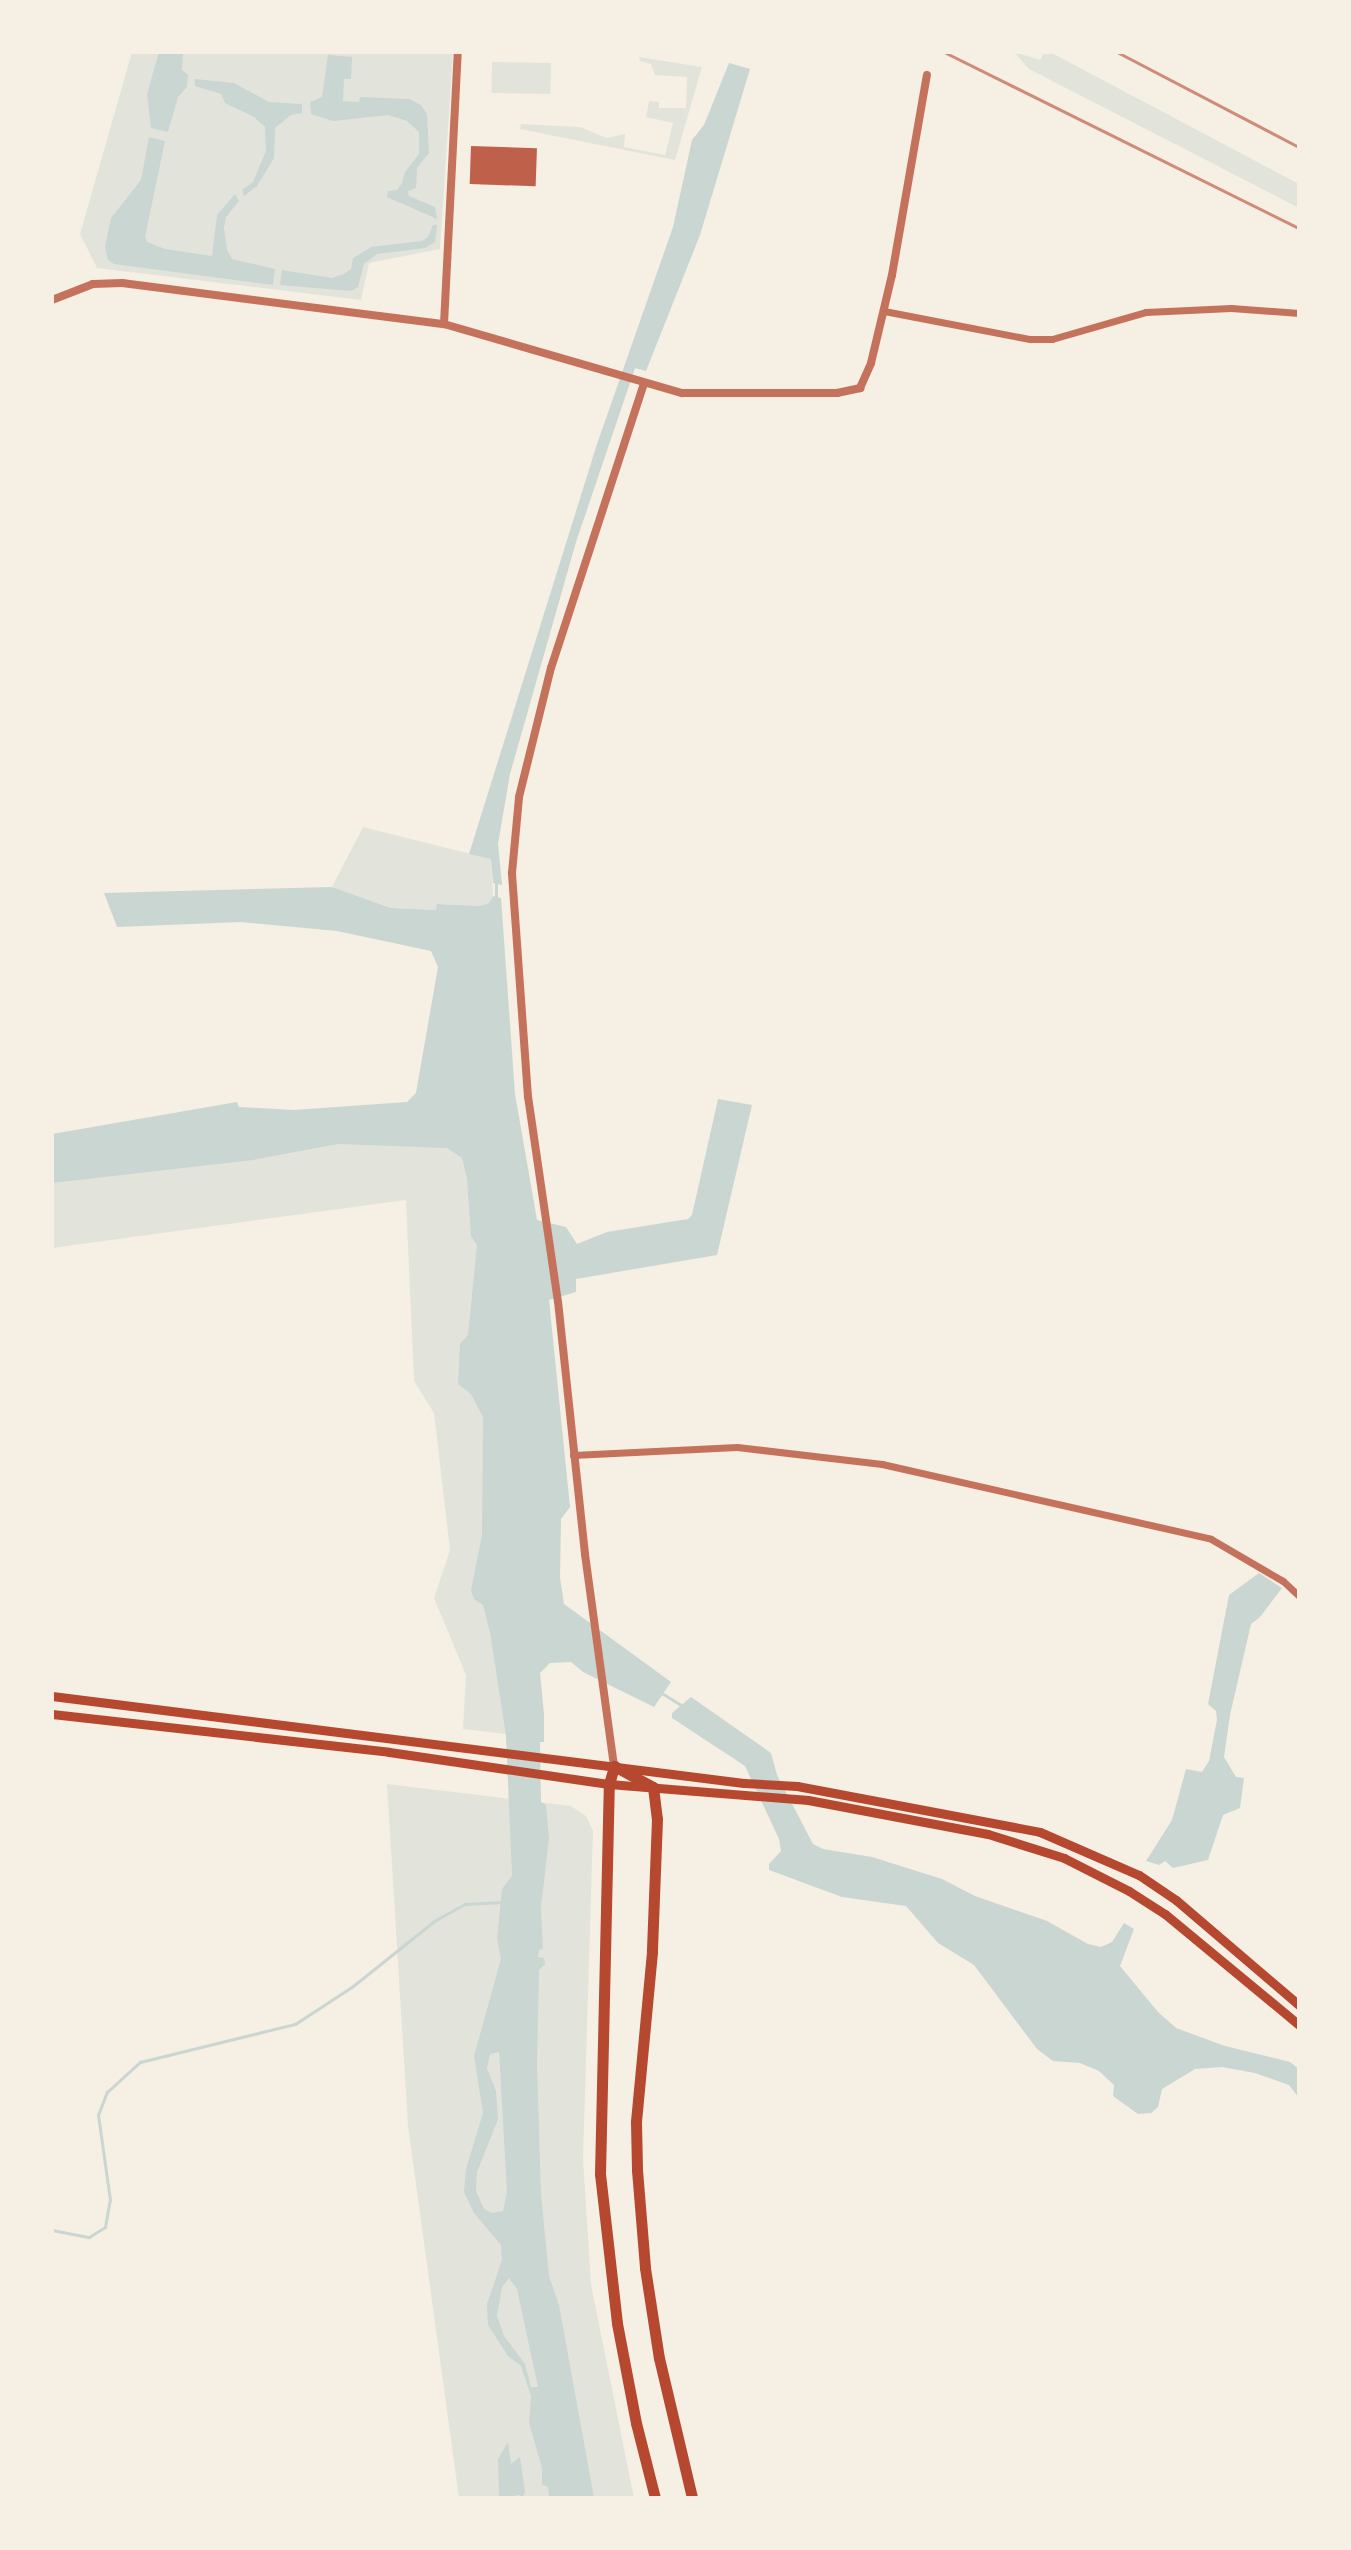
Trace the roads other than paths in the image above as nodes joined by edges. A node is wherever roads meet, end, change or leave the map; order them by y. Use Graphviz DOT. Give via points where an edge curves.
graph roads {
  1 [pos="458,52"];
  2 [pos="927,75"];
  3 [pos="52,300"];
  4 [pos="884,311"];
  5 [pos="1299,313"];
  6 [pos="444,324"];
  7 [pos="640,383"];
  8 [pos="573,1455"];
  9 [pos="1299,1596"];
  10 [pos="52,1696"];
  11 [pos="52,1714"];
  12 [pos="614,1766"];
  13 [pos="609,1784"];
  14 [pos="653,1787"];
  15 [pos="1299,2005"];
  16 [pos="1299,2025"];
  17 [pos="655,2498"];
  18 [pos="692,2498"];
  1 -- 6 [label="street"];
  2 -- 4 [label="street"];
  3 -- 6 [label="street" via="93,284 122,283"];
  4 -- 5 [label="street" via="1030,339 1052,339 1146,312 1231,308"];
  4 -- 7 [label="street" via="860,388 837,393 682,393"];
  6 -- 7 [label="street"];
  7 -- 8 [label="street" via="551,668 514,832 526,1081 558,1302"];
  8 -- 9 [label="street" via="737,1447 882,1464 1211,1539"];
  8 -- 12 [label="street"];
  10 -- 12 [label="main road"];
  11 -- 13 [label="main road" via="389,1752"];
  12 -- 13 [label="main road"];
  12 -- 14 [label="main road"];
  12 -- 15 [label="main road" via="797,1786 1040,1832 1139,1875"];
  13 -- 14 [label="main road"];
  13 -- 17 [label="main road" via="600,2174 617,2323"];
  14 -- 16 [label="main road" via="808,1800 988,1834 1064,1858 1165,1914"];
  14 -- 18 [label="main road" via="657,1819 652,1952 636,2122 637,2170 659,2358"];
}
